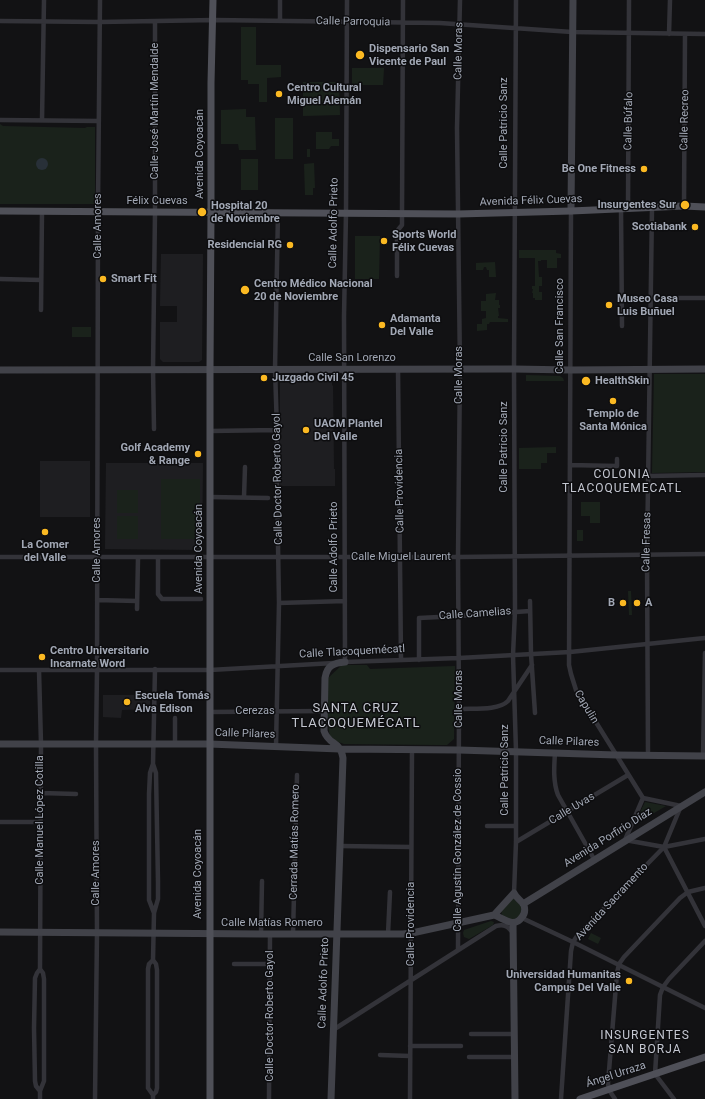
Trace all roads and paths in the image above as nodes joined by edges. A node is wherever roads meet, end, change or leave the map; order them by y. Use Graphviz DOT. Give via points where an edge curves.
graph roads {
  1 [pos="44,0"];
  2 [pos="100,0"];
  3 [pos="213,0"];
  4 [pos="280,0"];
  5 [pos="347,0"];
  6 [pos="403,0"];
  7 [pos="460,0"];
  8 [pos="516,0"];
  9 [pos="573,0"];
  10 [pos="629,0"];
  11 [pos="670,0"];
  12 [pos="214,20"];
  13 [pos="0,21"];
  14 [pos="43,21"];
  15 [pos="280,21"];
  16 [pos="100,22"];
  17 [pos="155,22"];
  18 [pos="346,22"];
  19 [pos="403,23"];
  20 [pos="460,24"];
  21 [pos="516,28"];
  22 [pos="572,32"];
  23 [pos="630,34"];
  24 [pos="669,34"];
  25 [pos="685,34"];
  26 [pos="705,34"];
  27 [pos="0,120"];
  28 [pos="42,120"];
  29 [pos="99,121"];
  30 [pos="684,206"];
  31 [pos="705,207"];
  32 [pos="652,208"];
  33 [pos="625,209"];
  34 [pos="0,211"];
  35 [pos="42,211"];
  36 [pos="571,211"];
  37 [pos="98,212"];
  38 [pos="155,212"];
  39 [pos="211,212"];
  40 [pos="278,212"];
  41 [pos="346,213"];
  42 [pos="402,213"];
  43 [pos="515,213"];
  44 [pos="458,214"];
  45 [pos="397,276"];
  46 [pos="0,279"];
  47 [pos="41,280"];
  48 [pos="650,298"];
  49 [pos="705,298"];
  50 [pos="41,310"];
  51 [pos="622,326"];
  52 [pos="98,369"];
  53 [pos="153,369"];
  54 [pos="210,369"];
  55 [pos="276,369"];
  56 [pos="344,369"];
  57 [pos="398,369"];
  58 [pos="460,369"];
  59 [pos="514,369"];
  60 [pos="705,369"];
  61 [pos="0,370"];
  62 [pos="571,370"];
  63 [pos="650,370"];
  64 [pos="154,429"];
  65 [pos="277,430"];
  66 [pos="210,431"];
  67 [pos="617,459"];
  68 [pos="570,466"];
  69 [pos="245,467"];
  70 [pos="705,475"];
  71 [pos="648,476"];
  72 [pos="210,497"];
  73 [pos="244,498"];
  74 [pos="268,498"];
  75 [pos="705,554"];
  76 [pos="647,555"];
  77 [pos="514,556"];
  78 [pos="570,556"];
  79 [pos="0,557"];
  80 [pos="345,557"];
  81 [pos="400,557"];
  82 [pos="458,557"];
  83 [pos="97,558"];
  84 [pos="138,558"];
  85 [pos="158,558"];
  86 [pos="210,558"];
  87 [pos="279,558"];
  88 [pos="202,599"];
  89 [pos="97,600"];
  90 [pos="137,601"];
  91 [pos="345,601"];
  92 [pos="530,601"];
  93 [pos="279,603"];
  94 [pos="137,609"];
  95 [pos="516,611"];
  96 [pos="530,611"];
  97 [pos="459,616"];
  98 [pos="705,638"];
  99 [pos="647,644"];
  100 [pos="570,652"];
  101 [pos="705,653"];
  102 [pos="532,654"];
  103 [pos="513,655"];
  104 [pos="459,658"];
  105 [pos="401,660"];
  106 [pos="419,660"];
  107 [pos="345,662"];
  108 [pos="532,665"];
  109 [pos="277,667"];
  110 [pos="326,667"];
  111 [pos="0,670"];
  112 [pos="39,670"];
  113 [pos="97,670"];
  114 [pos="155,670"];
  115 [pos="210,670"];
  116 [pos="515,691"];
  117 [pos="459,709"];
  118 [pos="276,711"];
  119 [pos="324,711"];
  120 [pos="209,712"];
  121 [pos="535,713"];
  122 [pos="175,718"];
  123 [pos="0,744"];
  124 [pos="41,744"];
  125 [pos="96,744"];
  126 [pos="154,744"];
  127 [pos="175,744"];
  128 [pos="209,744"];
  129 [pos="276,746"];
  130 [pos="340,749"];
  131 [pos="412,749"];
  132 [pos="459,750"];
  133 [pos="516,751"];
  134 [pos="554,753"];
  135 [pos="616,755"];
  136 [pos="648,755"];
  137 [pos="704,756"];
  138 [pos="153,764"];
  139 [pos="297,775"];
  140 [pos="628,775"];
  141 [pos="705,792"];
  142 [pos="41,794"];
  143 [pos="76,794"];
  144 [pos="149,794"];
  145 [pos="157,794"];
  146 [pos="643,798"];
  147 [pos="681,806"];
  148 [pos="567,812"];
  149 [pos="0,822"];
  150 [pos="40,822"];
  151 [pos="487,826"];
  152 [pos="516,826"];
  153 [pos="149,834"];
  154 [pos="158,834"];
  155 [pos="705,839"];
  156 [pos="625,840"];
  157 [pos="516,842"];
  158 [pos="340,846"];
  159 [pos="411,847"];
  160 [pos="664,847"];
  161 [pos="594,859"];
  162 [pos="262,881"];
  163 [pos="149,882"];
  164 [pos="158,882"];
  165 [pos="705,888"];
  166 [pos="390,892"];
  167 [pos="688,892"];
  168 [pos="514,893"];
  169 [pos="523,904"];
  170 [pos="154,913"];
  171 [pos="494,915"];
  172 [pos="522,918"];
  173 [pos="458,923"];
  174 [pos="513,923"];
  175 [pos="705,926"];
  176 [pos="0,932"];
  177 [pos="40,933"];
  178 [pos="96,933"];
  179 [pos="153,933"];
  180 [pos="412,933"];
  181 [pos="513,933"];
  182 [pos="210,934"];
  183 [pos="261,934"];
  184 [pos="270,934"];
  185 [pos="293,934"];
  186 [pos="336,934"];
  187 [pos="388,934"];
  188 [pos="705,941"];
  189 [pos="574,942"];
  190 [pos="458,950"];
  191 [pos="153,960"];
  192 [pos="234,964"];
  193 [pos="270,964"];
  194 [pos="619,964"];
  195 [pos="40,969"];
  196 [pos="411,979"];
  197 [pos="663,987"];
  198 [pos="705,1008"];
  199 [pos="34,1028"];
  200 [pos="44,1028"];
  201 [pos="333,1030"];
  202 [pos="471,1034"];
  203 [pos="514,1034"];
  204 [pos="410,1046"];
  205 [pos="461,1046"];
  206 [pos="380,1055"];
  207 [pos="410,1056"];
  208 [pos="469,1057"];
  209 [pos="514,1057"];
  210 [pos="705,1057"];
  211 [pos="655,1074"];
  212 [pos="609,1090"];
  213 [pos="40,1091"];
  214 [pos="153,1097"];
  215 [pos="40,1099"];
  216 [pos="95,1099"];
  217 [pos="210,1099"];
  218 [pos="269,1099"];
  219 [pos="331,1099"];
  220 [pos="410,1099"];
  221 [pos="515,1099"];
  222 [pos="561,1099"];
  223 [pos="580,1099"];
  224 [pos="615,1099"];
  225 [pos="674,1099"];
  1 -- 14 [label="street"];
  2 -- 16 [label="street, Calle Amores"];
  3 -- 12 [label="main road, Avenida Coyoacán"];
  4 -- 15 [label="street"];
  5 -- 18 [label="street, Calle Adolfo Prieto"];
  6 -- 19 [label="street"];
  7 -- 20 [label="street, Calle Moras"];
  8 -- 21 [label="street, Calle Patricio Sanz"];
  9 -- 22 [label="street, Calle San Francisco"];
  10 -- 23 [label="street, Calle Búfalo"];
  11 -- 24 [label="street"];
  12 -- 15 [label="street, Calle Parroquia"];
  12 -- 17 [label="street, Calle Parroquia"];
  12 -- 39 [label="main road, Avenida Coyoacán" via="211,83"];
  13 -- 14 [label="street, Calle Parroquia"];
  14 -- 16 [label="street, Calle Parroquia"];
  14 -- 28 [label="street"];
  15 -- 18 [label="street, Calle Parroquia"];
  16 -- 17 [label="street, Calle Parroquia"];
  16 -- 29 [label="street, Calle Amores"];
  17 -- 38 [label="street, Calle José Martín Mendalde"];
  18 -- 19 [label="street, Calle Parroquia"];
  18 -- 41 [label="street, Calle Adolfo Prieto"];
  19 -- 20 [label="street, Calle Parroquia"];
  19 -- 42 [label="street"];
  20 -- 21 [label="street, Calle Parroquia"];
  20 -- 44 [label="street, Calle Moras"];
  21 -- 22 [label="street, Calle Parroquia"];
  21 -- 43 [label="street, Calle Patricio Sanz"];
  22 -- 23 [label="street, Calle Parroquia"];
  22 -- 36 [label="street, Calle San Francisco"];
  23 -- 24 [label="street, Calle Parroquia"];
  23 -- 33 [label="street, Calle Búfalo"];
  24 -- 25 [label="street, Calle Parroquia"];
  25 -- 26 [label="street, Calle Parroquia"];
  25 -- 30 [label="street, Calle Recreo"];
  27 -- 28 [label="street"];
  28 -- 29 [label="street"];
  29 -- 37 [label="street, Calle Amores"];
  30 -- 31 [label="main road"];
  30 -- 32 [label="main road"];
  32 -- 33 [label="main road"];
  32 -- 48 [label="street, Calle Fresas"];
  33 -- 36 [label="main road, Avenida Félix Cuevas"];
  33 -- 51 [label="street, Calle Búfalo"];
  34 -- 35 [label="main road, Félix Cuevas"];
  35 -- 37 [label="main road, Félix Cuevas"];
  35 -- 47 [label="street"];
  36 -- 43 [label="main road, Avenida Félix Cuevas"];
  36 -- 62 [label="street, Calle San Francisco"];
  37 -- 38 [label="main road, Félix Cuevas"];
  37 -- 52 [label="street, Calle Amores"];
  38 -- 39 [label="main road, Félix Cuevas"];
  38 -- 53 [label="street, Calle José Martín Mendalde"];
  39 -- 40 [label="main road, Félix Cuevas"];
  39 -- 54 [label="main road, Avenida Coyoacán"];
  40 -- 41 [label="main road, Félix Cuevas"];
  40 -- 55 [label="street, Calle Doctor Roberto Gayol"];
  41 -- 42 [label="main road, Félix Cuevas"];
  41 -- 56 [label="street, Calle Adolfo Prieto"];
  42 -- 44 [label="main road, Félix Cuevas"];
  42 -- 45 [label="street" via="402,225 397,231"];
  43 -- 44 [label="main road, Avenida Félix Cuevas"];
  43 -- 59 [label="street, Calle Patricio Sanz"];
  44 -- 58 [label="street, Calle Moras"];
  46 -- 47 [label="street"];
  47 -- 50 [label="street"];
  48 -- 49 [label="street"];
  48 -- 63 [label="street, Calle Fresas"];
  52 -- 53 [label="street, Calle San Lorenzo"];
  52 -- 61 [label="street, Calle San Lorenzo"];
  52 -- 83 [label="street, Calle Amores"];
  53 -- 54 [label="street, Calle San Lorenzo"];
  53 -- 64 [label="street, Calle José Martín Mendalde"];
  54 -- 55 [label="street, Calle San Lorenzo"];
  54 -- 66 [label="main road, Avenida Coyoacán"];
  55 -- 56 [label="street, Calle San Lorenzo"];
  55 -- 65 [label="street, Calle Doctor Roberto Gayol"];
  56 -- 57 [label="street, Calle San Lorenzo"];
  56 -- 80 [label="street, Calle Adolfo Prieto"];
  57 -- 58 [label="street, Calle San Lorenzo"];
  57 -- 81 [label="street, Calle Providencia"];
  58 -- 59 [label="street, Calle San Lorenzo"];
  58 -- 82 [label="street, Calle Moras"];
  59 -- 62 [label="street, Calle San Lorenzo"];
  59 -- 77 [label="street, Calle Patricio Sanz"];
  60 -- 63 [label="street, Calle San Lorenzo"];
  62 -- 63 [label="street, Calle San Lorenzo"];
  62 -- 68 [label="street, Calle San Francisco"];
  63 -- 71 [label="street, Calle Fresas"];
  65 -- 66 [label="street"];
  65 -- 87 [label="street, Calle Doctor Roberto Gayol"];
  66 -- 72 [label="main road, Avenida Coyoacán"];
  67 -- 68 [label="street" via="617,466"];
  68 -- 78 [label="street, Calle San Francisco"];
  69 -- 73 [label="street"];
  70 -- 71 [label="street"];
  71 -- 76 [label="street, Calle Fresas"];
  72 -- 73 [label="street"];
  72 -- 86 [label="main road, Avenida Coyoacán"];
  73 -- 74 [label="street"];
  75 -- 76 [label="street, Calle Miguel Laurent"];
  76 -- 78 [label="street, Calle Miguel Laurent"];
  76 -- 99 [label="street, Calle Fresas"];
  77 -- 78 [label="street, Calle Miguel Laurent"];
  77 -- 82 [label="street, Calle Miguel Laurent"];
  77 -- 95 [label="street, Calle Patricio Sanz"];
  78 -- 100 [label="street, Calle San Francisco"];
  79 -- 83 [label="street, Calle Miguel Laurent"];
  80 -- 81 [label="street, Calle Miguel Laurent"];
  80 -- 87 [label="street, Calle Miguel Laurent"];
  80 -- 91 [label="street, Calle Adolfo Prieto"];
  81 -- 82 [label="street, Calle Miguel Laurent"];
  81 -- 105 [label="street, Calle Providencia"];
  82 -- 97 [label="street, Calle Moras"];
  83 -- 84 [label="street, Calle Miguel Laurent"];
  83 -- 89 [label="street, Calle Amores"];
  84 -- 85 [label="street, Calle Miguel Laurent"];
  84 -- 90 [label="street"];
  85 -- 86 [label="street, Calle Miguel Laurent"];
  85 -- 88 [label="street" via="160,598"];
  86 -- 87 [label="street, Calle Miguel Laurent"];
  86 -- 115 [label="main road, Avenida Coyoacán"];
  87 -- 93 [label="street, Calle Doctor Roberto Gayol"];
  89 -- 90 [label="street"];
  89 -- 113 [label="street, Calle Amores"];
  90 -- 94 [label="street"];
  91 -- 93 [label="street"];
  91 -- 107 [label="street, Calle Adolfo Prieto"];
  92 -- 96 [label="street"];
  93 -- 109 [label="street, Calle Doctor Roberto Gayol"];
  95 -- 96 [label="street, Calle Camelias"];
  95 -- 97 [label="street, Calle Camelias"];
  95 -- 103 [label="street, Calle Patricio Sanz"];
  96 -- 102 [label="street"];
  97 -- 104 [label="street, Calle Moras"];
  97 -- 106 [label="street, Calle Camelias" via="419,618"];
  98 -- 99 [label="street, Calle Tlacoquemécatl"];
  99 -- 100 [label="street, Calle Tlacoquemécatl"];
  99 -- 136 [label="street, Calle Fresas"];
  100 -- 102 [label="street, Calle Tlacoquemécatl"];
  100 -- 135 [label="street, Capulin" via="570,674 576,690"];
  101 -- 137 [label="street"];
  102 -- 103 [label="street, Calle Tlacoquemécatl"];
  102 -- 108 [label="street"];
  103 -- 104 [label="street, Calle Tlacoquemécatl"];
  103 -- 116 [label="street, Calle Patricio Sanz"];
  104 -- 106 [label="street, Calle Tlacoquemécatl"];
  104 -- 117 [label="street, Calle Moras"];
  105 -- 106 [label="street, Calle Tlacoquemécatl"];
  105 -- 107 [label="street, Calle Tlacoquemécatl"];
  107 -- 110 [label="street, Calle Tlacoquemécatl"];
  108 -- 116 [label="street"];
  108 -- 121 [label="street"];
  109 -- 110 [label="street, Calle Tlacoquemécatl"];
  109 -- 115 [label="street, Calle Tlacoquemécatl"];
  109 -- 118 [label="street, Calle Doctor Roberto Gayol"];
  110 -- 119 [label="street"];
  111 -- 112 [label="street, Calle Tlacoquemécatl"];
  112 -- 113 [label="street, Calle Tlacoquemécatl"];
  112 -- 124 [label="street, Calle Manuel López Cotilla"];
  113 -- 114 [label="street, Calle Tlacoquemécatl"];
  113 -- 125 [label="street, Calle Amores"];
  114 -- 115 [label="street, Calle Tlacoquemécatl"];
  114 -- 126 [label="street"];
  115 -- 120 [label="main road, Avenida Coyoacán"];
  116 -- 117 [label="street" via="506,703 500,706"];
  116 -- 133 [label="street, Calle Patricio Sanz"];
  117 -- 132 [label="street, Calle Moras"];
  118 -- 119 [label="street, Cerezas"];
  118 -- 120 [label="street, Cerezas"];
  118 -- 129 [label="street, Calle Doctor Roberto Gayol"];
  119 -- 130 [label="street" via="326,735"];
  120 -- 128 [label="main road, Avenida Coyoacán"];
  122 -- 127 [label="street"];
  123 -- 124 [label="street, Calle Pilares"];
  124 -- 125 [label="street, Calle Pilares"];
  124 -- 142 [label="street, Calle Manuel López Cotilla"];
  125 -- 126 [label="street, Calle Pilares"];
  125 -- 178 [label="street, Calle Amores"];
  126 -- 127 [label="street, Calle Pilares"];
  126 -- 138 [label="street"];
  127 -- 128 [label="street, Calle Pilares"];
  128 -- 129 [label="street, Calle Pilares"];
  128 -- 182 [label="main road, Avenida Coyoacán"];
  129 -- 130 [label="street, Calle Pilares"];
  130 -- 131 [label="street, Calle Pilares"];
  130 -- 158 [label="street, Calle Adolfo Prieto"];
  131 -- 132 [label="street, Calle Pilares"];
  131 -- 159 [label="street, Calle Providencia"];
  132 -- 133 [label="street, Calle Pilares"];
  132 -- 173 [label="street, Calle Agustín González de Cossio"];
  133 -- 134 [label="street, Calle Pilares"];
  133 -- 152 [label="street, Calle Patricio Sanz"];
  134 -- 135 [label="street, Calle Pilares"];
  134 -- 148 [label="street" via="555,788"];
  135 -- 136 [label="street, Calle Pilares"];
  135 -- 140 [label="street, Capulin"];
  136 -- 137 [label="street, Calle Pilares"];
  138 -- 144 [label="street"];
  138 -- 145 [label="street"];
  139 -- 185 [label="street, Cerrada Matías Romero"];
  140 -- 146 [label="street, Capulin"];
  140 -- 148 [label="street, Calle Uvas"];
  141 -- 147 [label="street, Avenida Porfirio Díaz"];
  142 -- 143 [label="street"];
  142 -- 150 [label="street, Calle Manuel López Cotilla"];
  144 -- 145 [label="street"];
  144 -- 153 [label="street"];
  145 -- 154 [label="street"];
  146 -- 147 [label="street"];
  146 -- 156 [label="street"];
  147 -- 156 [label="street, Avenida Porfirio Díaz"];
  147 -- 160 [label="street"];
  148 -- 157 [label="street, Calle Uvas"];
  148 -- 161 [label="street"];
  149 -- 150 [label="street"];
  150 -- 177 [label="street, Calle Manuel López Cotilla"];
  151 -- 152 [label="street"];
  152 -- 157 [label="street, Calle Patricio Sanz"];
  153 -- 154 [label="street"];
  153 -- 163 [label="street"];
  154 -- 164 [label="street"];
  155 -- 160 [label="street"];
  156 -- 160 [label="street"];
  156 -- 161 [label="street, Avenida Porfirio Díaz"];
  157 -- 168 [label="street, Calle Patricio Sanz"];
  158 -- 159 [label="street"];
  158 -- 186 [label="street, Calle Adolfo Prieto"];
  159 -- 180 [label="street, Calle Providencia"];
  160 -- 167 [label="street"];
  160 -- 189 [label="street, Avenida Sacramento"];
  161 -- 169 [label="street, Avenida Porfirio Díaz"];
  162 -- 183 [label="street"];
  163 -- 164 [label="street"];
  163 -- 170 [label="street" via="149,900"];
  164 -- 170 [label="street" via="158,900"];
  165 -- 167 [label="street"];
  166 -- 187 [label="street"];
  167 -- 175 [label="street"];
  167 -- 194 [label="street"];
  168 -- 169 [label="street"];
  168 -- 171 [label="street"];
  169 -- 172 [label="street" via="525,908"];
  170 -- 179 [label="street"];
  171 -- 173 [label="street, Calle Matías Romero"];
  171 -- 174 [label="street"];
  172 -- 174 [label="street"];
  172 -- 189 [label="street"];
  173 -- 180 [label="street, Calle Matías Romero"];
  173 -- 190 [label="street, Calle Agustín González de Cossio"];
  174 -- 181 [label="street"];
  176 -- 177 [label="street, Calle Matías Romero"];
  177 -- 178 [label="street, Calle Matías Romero"];
  177 -- 195 [label="street, Calle Manuel López Cotilla"];
  178 -- 179 [label="street, Calle Matías Romero"];
  178 -- 216 [label="street, Calle Amores"];
  179 -- 182 [label="street, Calle Matías Romero"];
  179 -- 191 [label="street"];
  180 -- 187 [label="street, Calle Matías Romero"];
  180 -- 196 [label="street, Calle Providencia"];
  181 -- 190 [label="street" via="506,926 496,926"];
  181 -- 203 [label="street"];
  182 -- 183 [label="street, Calle Matías Romero"];
  182 -- 217 [label="main road, Avenida Coyoacán"];
  183 -- 184 [label="street, Calle Matías Romero"];
  184 -- 185 [label="street, Calle Matías Romero"];
  184 -- 193 [label="street, Calle Doctor Roberto Gayol"];
  185 -- 186 [label="street, Calle Matías Romero"];
  186 -- 187 [label="street, Calle Matías Romero"];
  186 -- 201 [label="street, Calle Adolfo Prieto"];
  188 -- 197 [label="street"];
  189 -- 194 [label="street"];
  189 -- 222 [label="street, Avenida Sacramento" via="571,951"];
  190 -- 196 [label="street"];
  191 -- 214 [label="street" via="157,970 157,1088"];
  191 -- 214 [label="street" via="148,969 148,1088"];
  192 -- 193 [label="street"];
  193 -- 218 [label="street, Calle Doctor Roberto Gayol"];
  194 -- 197 [label="street"];
  194 -- 212 [label="street" via="608,1075"];
  195 -- 199 [label="street, Calle Manuel López Cotilla" via="35,978"];
  195 -- 200 [label="street, Calle Manuel López Cotilla" via="44,978"];
  196 -- 201 [label="street"];
  196 -- 204 [label="street, Calle Providencia"];
  197 -- 198 [label="street"];
  197 -- 211 [label="street" via="660,995"];
  199 -- 200 [label="street"];
  199 -- 213 [label="street, Calle Manuel López Cotilla" via="35,1081"];
  200 -- 213 [label="street, Calle Manuel López Cotilla" via="44,1081"];
  201 -- 219 [label="street, Calle Adolfo Prieto"];
  202 -- 203 [label="street"];
  203 -- 209 [label="street"];
  204 -- 205 [label="street"];
  204 -- 207 [label="street, Calle Providencia"];
  206 -- 207 [label="street"];
  207 -- 220 [label="street, Calle Providencia"];
  208 -- 209 [label="street"];
  209 -- 221 [label="street"];
  210 -- 211 [label="main road, Ángel Urraza"];
  211 -- 212 [label="main road, Ángel Urraza"];
  211 -- 225 [label="street"];
  212 -- 223 [label="main road, Ángel Urraza"];
  212 -- 224 [label="street"];
  213 -- 215 [label="street, Calle Manuel López Cotilla"];
}
